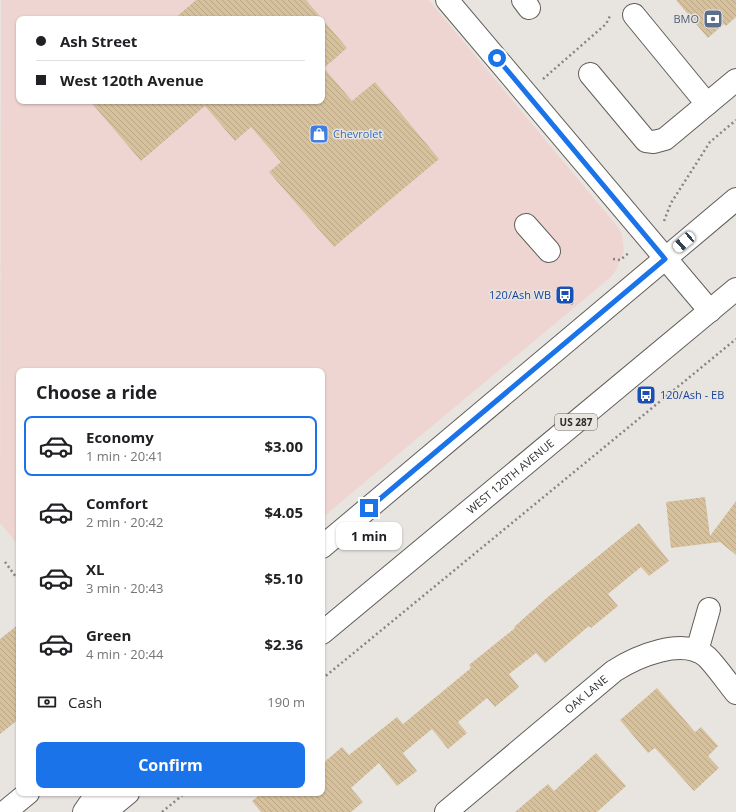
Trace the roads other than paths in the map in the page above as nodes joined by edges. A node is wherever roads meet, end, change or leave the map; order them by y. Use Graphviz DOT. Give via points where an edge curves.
graph roads {
  1 [pos="447,0"];
  2 [pos="634,14"];
  3 [pos="590,74"];
  4 [pos="736,80"];
  5 [pos="707,104"];
  6 [pos="736,199"];
  7 [pos="526,225"];
  8 [pos="549,251"];
  9 [pos="665,259"];
  10 [pos="736,289"];
  11 [pos="710,311"];
  12 [pos="325,544"];
  13 [pos="709,609"];
  14 [pos="325,630"];
  15 [pos="697,651"];
  16 [pos="736,693"];
  17 [pos="24,796"];
  18 [pos="95,796"];
  19 [pos="124,796"];
  20 [pos="5,812"];
  21 [pos="84,812"];
  22 [pos="105,812"];
  23 [pos="446,812"];
  1 -- 9 [label="main road"];
  2 -- 5 [label="main road"];
  3 -- 5 [label="main road" via="646,141 665,139"];
  4 -- 5 [label="main road"];
  6 -- 9 [label="main road"];
  7 -- 8 [label="main road"];
  9 -- 11 [label="main road"];
  9 -- 12 [label="main road"];
  10 -- 11 [label="main road, WEST 120TH AVENUE / US 287"];
  11 -- 14 [label="main road, WEST 120TH AVENUE / US 287"];
  13 -- 15 [label="main road"];
  15 -- 16 [label="main road" via="706,657"];
  15 -- 23 [label="main road, OAK LANE" via="675,648 654,652 614,671"];
  17 -- 20 [label="main road"];
  18 -- 21 [label="main road"];
  19 -- 22 [label="main road"];
}
